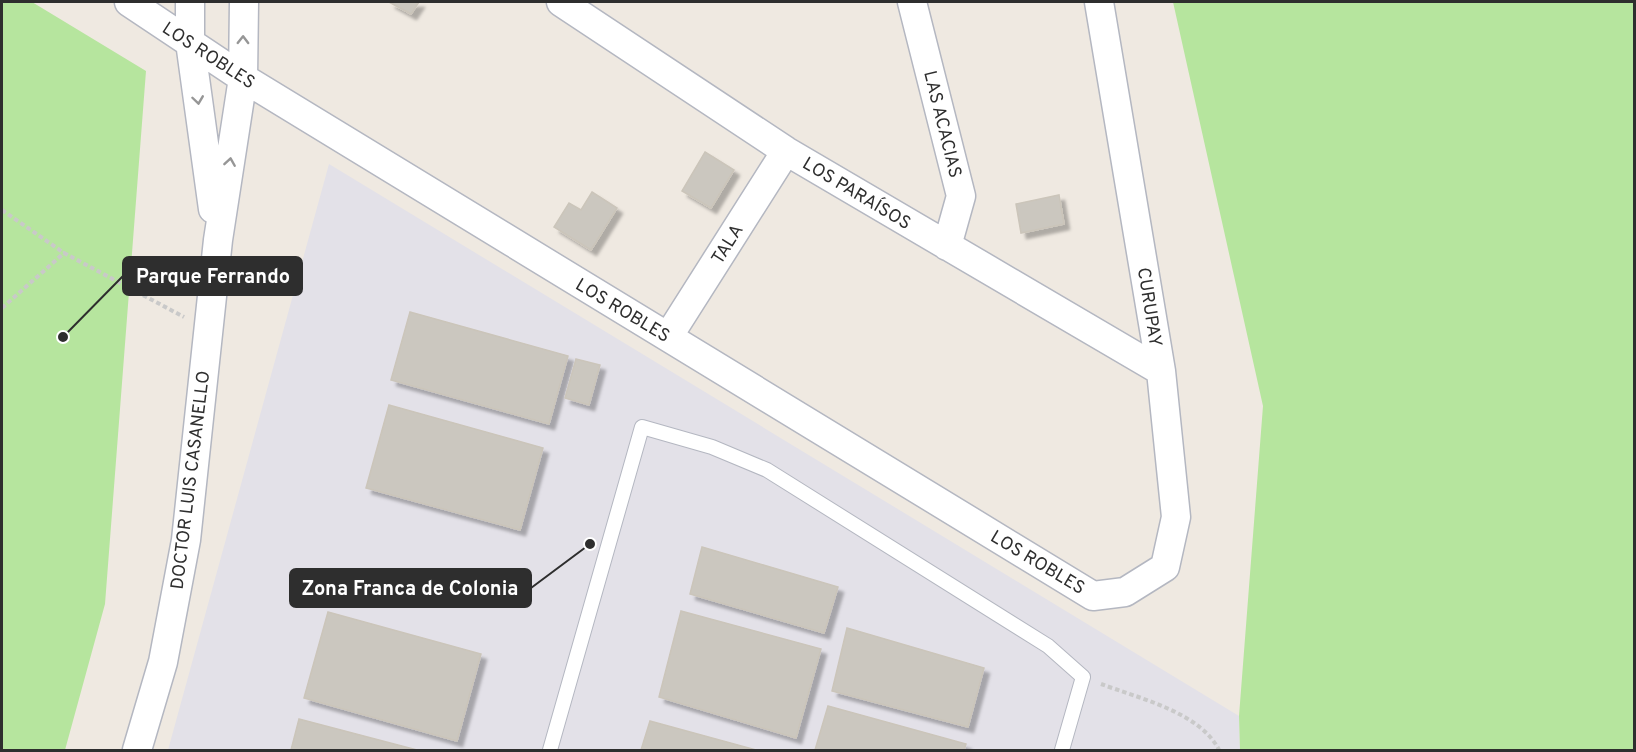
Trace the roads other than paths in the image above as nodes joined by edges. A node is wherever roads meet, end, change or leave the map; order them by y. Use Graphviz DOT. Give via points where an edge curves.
graph roads {
  1 [pos="129,2"];
  2 [pos="190,2"];
  3 [pos="244,2"];
  4 [pos="561,2"];
  5 [pos="912,2"];
  6 [pos="1099,2"];
  7 [pos="190,42"];
  8 [pos="243,78"];
  9 [pos="786,151"];
  10 [pos="218,240"];
  11 [pos="947,246"];
  12 [pos="668,337"];
  13 [pos="1161,371"];
  14 [pos="1125,592"];
  15 [pos="137,750"];
  16 [pos="550,750"];
  17 [pos="1062,750"];
  1 -- 7 [label="street, LOS ROBLES"];
  2 -- 7 [label="street, DOCTOR LUIS CASANELLO"];
  8 -- 3 [label="street, DOCTOR LUIS CASANELLO, one-way"];
  4 -- 9 [label="street, LOS PARAÍSOS"];
  5 -- 11 [label="street, LAS ACACIAS" via="961,196"];
  6 -- 13 [label="street, CURUPAY"];
  7 -- 8 [label="street, LOS ROBLES"];
  7 -- 10 [label="street, DOCTOR LUIS CASANELLO, one-way"];
  10 -- 8 [label="street, DOCTOR LUIS CASANELLO, one-way"];
  8 -- 12 [label="street, LOS ROBLES"];
  9 -- 11 [label="street, LOS PARAÍSOS"];
  9 -- 12 [label="street, TALA"];
  10 -- 15 [label="street, DOCTOR LUIS CASANELLO" via="186,540 163,662"];
  11 -- 13 [label="street, LOS PARAÍSOS"];
  12 -- 14 [label="street, LOS ROBLES" via="1093,596"];
  13 -- 14 [label="street, CURUPAY" via="1176,517 1165,567"];
  16 -- 17 [label="lane" via="642,428 712,447 767,471 1048,645 1083,677"];
}
